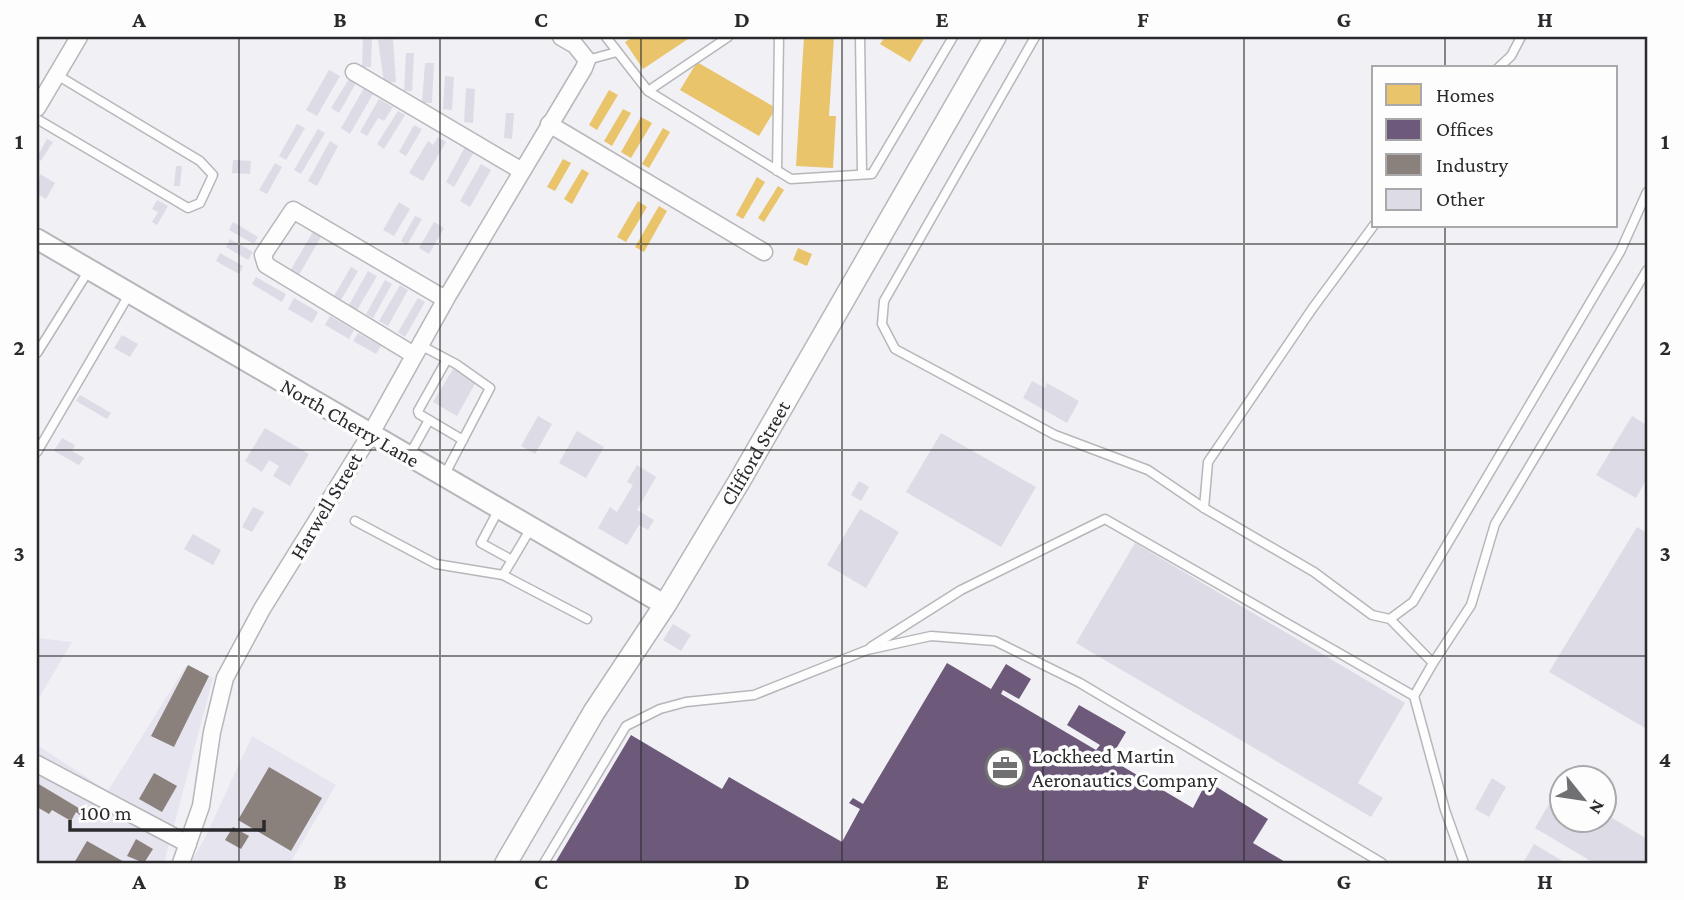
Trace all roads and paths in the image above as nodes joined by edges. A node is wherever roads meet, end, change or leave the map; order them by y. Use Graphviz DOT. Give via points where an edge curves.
graph roads {
  1 [pos="79,37"];
  2 [pos="606,37"];
  3 [pos="728,37"];
  4 [pos="779,37"];
  5 [pos="860,37"];
  6 [pos="953,37"];
  7 [pos="995,37"];
  8 [pos="1035,37"];
  9 [pos="1521,37"];
  10 [pos="568,39"];
  11 [pos="617,52"];
  12 [pos="587,60"];
  13 [pos="1500,66"];
  14 [pos="354,72"];
  15 [pos="57,75"];
  16 [pos="648,91"];
  17 [pos="37,108"];
  18 [pos="37,119"];
  19 [pos="549,124"];
  20 [pos="522,171"];
  21 [pos="777,171"];
  22 [pos="862,174"];
  23 [pos="1647,192"];
  24 [pos="1372,228"];
  25 [pos="37,239"];
  26 [pos="764,252"];
  27 [pos="89,270"];
  28 [pos="1647,270"];
  29 [pos="130,293"];
  30 [pos="445,299"];
  31 [pos="417,350"];
  32 [pos="37,353"];
  33 [pos="446,361"];
  34 [pos="429,420"];
  35 [pos="370,435"];
  36 [pos="463,440"];
  37 [pos="37,452"];
  38 [pos="408,457"];
  39 [pos="443,477"];
  40 [pos="1204,508"];
  41 [pos="499,509"];
  42 [pos="355,521"];
  43 [pos="531,528"];
  44 [pos="512,560"];
  45 [pos="503,575"];
  46 [pos="665,605"];
  47 [pos="587,619"];
  48 [pos="1391,619"];
  49 [pos="867,650"];
  50 [pos="1433,663"];
  51 [pos="1414,696"];
  52 [pos="37,764"];
  53 [pos="188,844"];
  54 [pos="181,863"];
  55 [pos="506,863"];
  56 [pos="544,863"];
  57 [pos="1382,863"];
  58 [pos="1464,863"];
  1 -- 15 [label="street"];
  2 -- 11 [label="lane"];
  3 -- 16 [label="lane"];
  4 -- 21 [label="lane"];
  5 -- 22 [label="lane"];
  6 -- 22 [label="lane" via="872,174"];
  7 -- 46 [label="main road, Clifford Street"];
  8 -- 40 [label="lane" via="884,301 882,324 895,349 1055,435 1147,470"];
  9 -- 13 [label="lane"];
  10 -- 12 [label="street"];
  11 -- 12 [label="lane"];
  11 -- 16 [label="lane"];
  12 -- 19 [label="street, Harwell Street"];
  14 -- 20 [label="street"];
  15 -- 17 [label="street"];
  15 -- 18 [label="lane" via="200,161 213,175 200,203 188,208"];
  16 -- 21 [label="lane"];
  19 -- 20 [label="street, Harwell Street"];
  19 -- 26 [label="street"];
  20 -- 30 [label="street, Harwell Street"];
  21 -- 22 [label="lane" via="791,179"];
  23 -- 48 [label="lane" via="1620,252 1413,602"];
  24 -- 40 [label="lane" via="1208,462"];
  25 -- 27 [label="street, North Cherry Lane"];
  27 -- 29 [label="street, North Cherry Lane"];
  27 -- 32 [label="lane"];
  28 -- 50 [label="lane" via="1495,524 1471,604"];
  29 -- 35 [label="street, North Cherry Lane"];
  29 -- 37 [label="lane"];
  30 -- 31 [label="street, Harwell Street"];
  30 -- 31 [label="street" via="293,210 263,255 266,265"];
  31 -- 33 [label="lane"];
  31 -- 35 [label="street, Harwell Street"];
  33 -- 34 [label="lane" via="418,411"];
  33 -- 36 [label="lane" via="490,388"];
  34 -- 36 [label="lane"];
  34 -- 38 [label="lane"];
  35 -- 38 [label="street, North Cherry Lane"];
  35 -- 53 [label="street, Harwell Street" via="262,609 225,678 201,806"];
  36 -- 39 [label="lane"];
  38 -- 39 [label="street, North Cherry Lane"];
  39 -- 41 [label="street, North Cherry Lane"];
  40 -- 48 [label="lane" via="1314,572 1372,615"];
  41 -- 43 [label="street, North Cherry Lane"];
  41 -- 44 [label="lane" via="481,543"];
  42 -- 45 [label="lane" via="436,564"];
  43 -- 44 [label="lane"];
  43 -- 46 [label="street, North Cherry Lane"];
  44 -- 45 [label="lane"];
  45 -- 47 [label="lane"];
  46 -- 55 [label="main road, Clifford Street" via="594,712"];
  48 -- 50 [label="lane"];
  49 -- 51 [label="lane" via="961,590 1105,519"];
  49 -- 56 [label="lane" via="754,695 686,702 626,726"];
  49 -- 57 [label="lane" via="931,636 995,640 1080,683"];
  50 -- 51 [label="lane"];
  51 -- 58 [label="lane"];
  52 -- 53 [label="street"];
  53 -- 54 [label="street, Harwell Street"];
}
